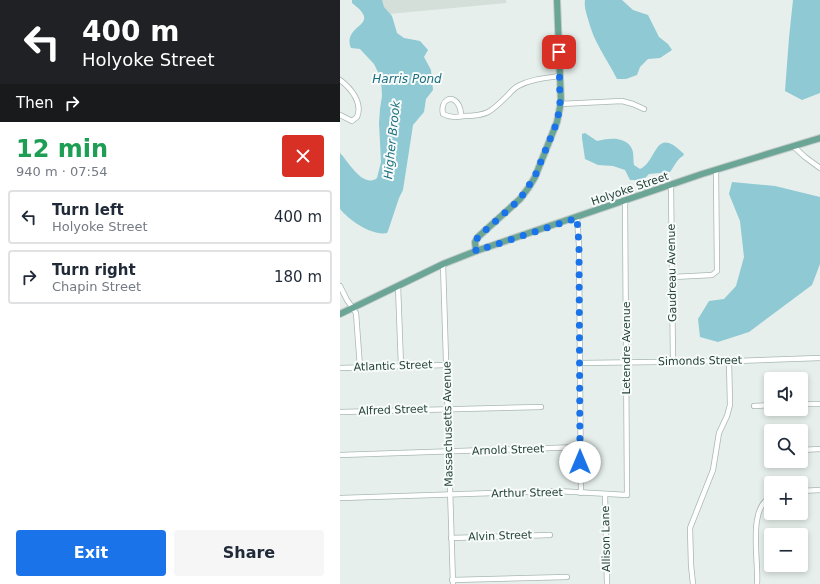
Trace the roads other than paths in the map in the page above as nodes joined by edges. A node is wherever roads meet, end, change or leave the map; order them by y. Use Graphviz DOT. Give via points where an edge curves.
graph roads {
  1 [pos="557,0"];
  2 [pos="560,76"];
  3 [pos="340,80"];
  4 [pos="560,104"];
  5 [pos="644,109"];
  6 [pos="340,115"];
  7 [pos="461,116"];
  8 [pos="820,138"];
  9 [pos="793,146"];
  10 [pos="820,168"];
  11 [pos="716,170"];
  12 [pos="671,185"];
  13 [pos="625,201"];
  14 [pos="577,218"];
  15 [pos="476,251"];
  16 [pos="444,264"];
  17 [pos="673,277"];
  18 [pos="340,286"];
  19 [pos="398,286"];
  20 [pos="353,308"];
  21 [pos="340,314"];
  22 [pos="820,358"];
  23 [pos="626,361"];
  24 [pos="673,361"];
  25 [pos="729,361"];
  26 [pos="580,363"];
  27 [pos="447,365"];
  28 [pos="401,366"];
  29 [pos="360,367"];
  30 [pos="340,368"];
  31 [pos="808,404"];
  32 [pos="820,404"];
  33 [pos="764,405"];
  34 [pos="754,406"];
  35 [pos="541,407"];
  36 [pos="447,409"];
  37 [pos="340,412"];
  38 [pos="580,447"];
  39 [pos="820,449"];
  40 [pos="808,450"];
  41 [pos="448,452"];
  42 [pos="340,456"];
  43 [pos="820,490"];
  44 [pos="808,491"];
  45 [pos="581,493"];
  46 [pos="450,494"];
  47 [pos="605,494"];
  48 [pos="627,495"];
  49 [pos="341,498"];
  50 [pos="764,502"];
  51 [pos="550,535"];
  52 [pos="451,538"];
  53 [pos="567,577"];
  54 [pos="452,582"];
  55 [pos="607,584"];
  56 [pos="692,584"];
  57 [pos="757,584"];
  1 -- 2 [label="main road"];
  2 -- 4 [label="main road"];
  2 -- 7 [label="street" via="525,82 488,112 476,116"];
  3 -- 6 [label="street" via="355,96 359,111 352,121"];
  4 -- 5 [label="street" via="622,101"];
  4 -- 15 [label="main road" via="557,122 535,176 520,199 478,237 475,242"];
  7 -- 7 [label="street" via="448,117 443,114 443,103 451,99 456,101"];
  8 -- 9 [label="main road, Holyoke Street"];
  9 -- 10 [label="street"];
  9 -- 11 [label="main road, Holyoke Street"];
  11 -- 12 [label="main road, Holyoke Street"];
  11 -- 17 [label="street" via="717,271 712,275"];
  12 -- 13 [label="main road, Holyoke Street"];
  12 -- 17 [label="street, Gaudreau Avenue"];
  13 -- 14 [label="main road, Holyoke Street"];
  13 -- 23 [label="street, Letendre Avenue"];
  14 -- 15 [label="main road, Holyoke Street"];
  14 -- 26 [label="street"];
  15 -- 16 [label="main road, Holyoke Street"];
  16 -- 19 [label="main road, Holyoke Street"];
  16 -- 27 [label="street, Massachusetts Avenue"];
  17 -- 24 [label="street, Gaudreau Avenue"];
  18 -- 20 [label="street"];
  19 -- 20 [label="main road, Holyoke Street"];
  19 -- 28 [label="street"];
  20 -- 21 [label="main road, Holyoke Street"];
  20 -- 29 [label="street" via="356,313"];
  22 -- 25 [label="street, Simonds Street"];
  23 -- 24 [label="street, Simonds Street"];
  23 -- 26 [label="street, Simonds Street"];
  23 -- 48 [label="street, Letendre Avenue"];
  24 -- 25 [label="street, Simonds Street"];
  25 -- 56 [label="street" via="730,404 719,433 714,470 690,528"];
  26 -- 38 [label="street"];
  27 -- 28 [label="street, Atlantic Street"];
  27 -- 36 [label="street, Massachusetts Avenue"];
  28 -- 29 [label="street, Atlantic Street"];
  29 -- 30 [label="street, Atlantic Street"];
  31 -- 32 [label="street"];
  33 -- 34 [label="street"];
  35 -- 36 [label="street, Alfred Street"];
  36 -- 37 [label="street, Alfred Street"];
  36 -- 41 [label="street, Massachusetts Avenue"];
  38 -- 41 [label="street, Arnold Street"];
  38 -- 45 [label="street"];
  39 -- 40 [label="street"];
  41 -- 42 [label="street, Arnold Street"];
  41 -- 46 [label="street, Massachusetts Avenue"];
  43 -- 44 [label="street"];
  45 -- 46 [label="street, Arthur Street" via="557,491"];
  45 -- 47 [label="street, Arthur Street"];
  46 -- 49 [label="street, Arthur Street"];
  46 -- 52 [label="street, Massachusetts Avenue"];
  47 -- 48 [label="street, Arthur Street"];
  47 -- 55 [label="street, Allison Lane"];
  50 -- 57 [label="street" via="759,508 756,520"];
  51 -- 52 [label="street, Alvin Street"];
  52 -- 54 [label="street, Massachusetts Avenue"];
  53 -- 54 [label="street"];
}
